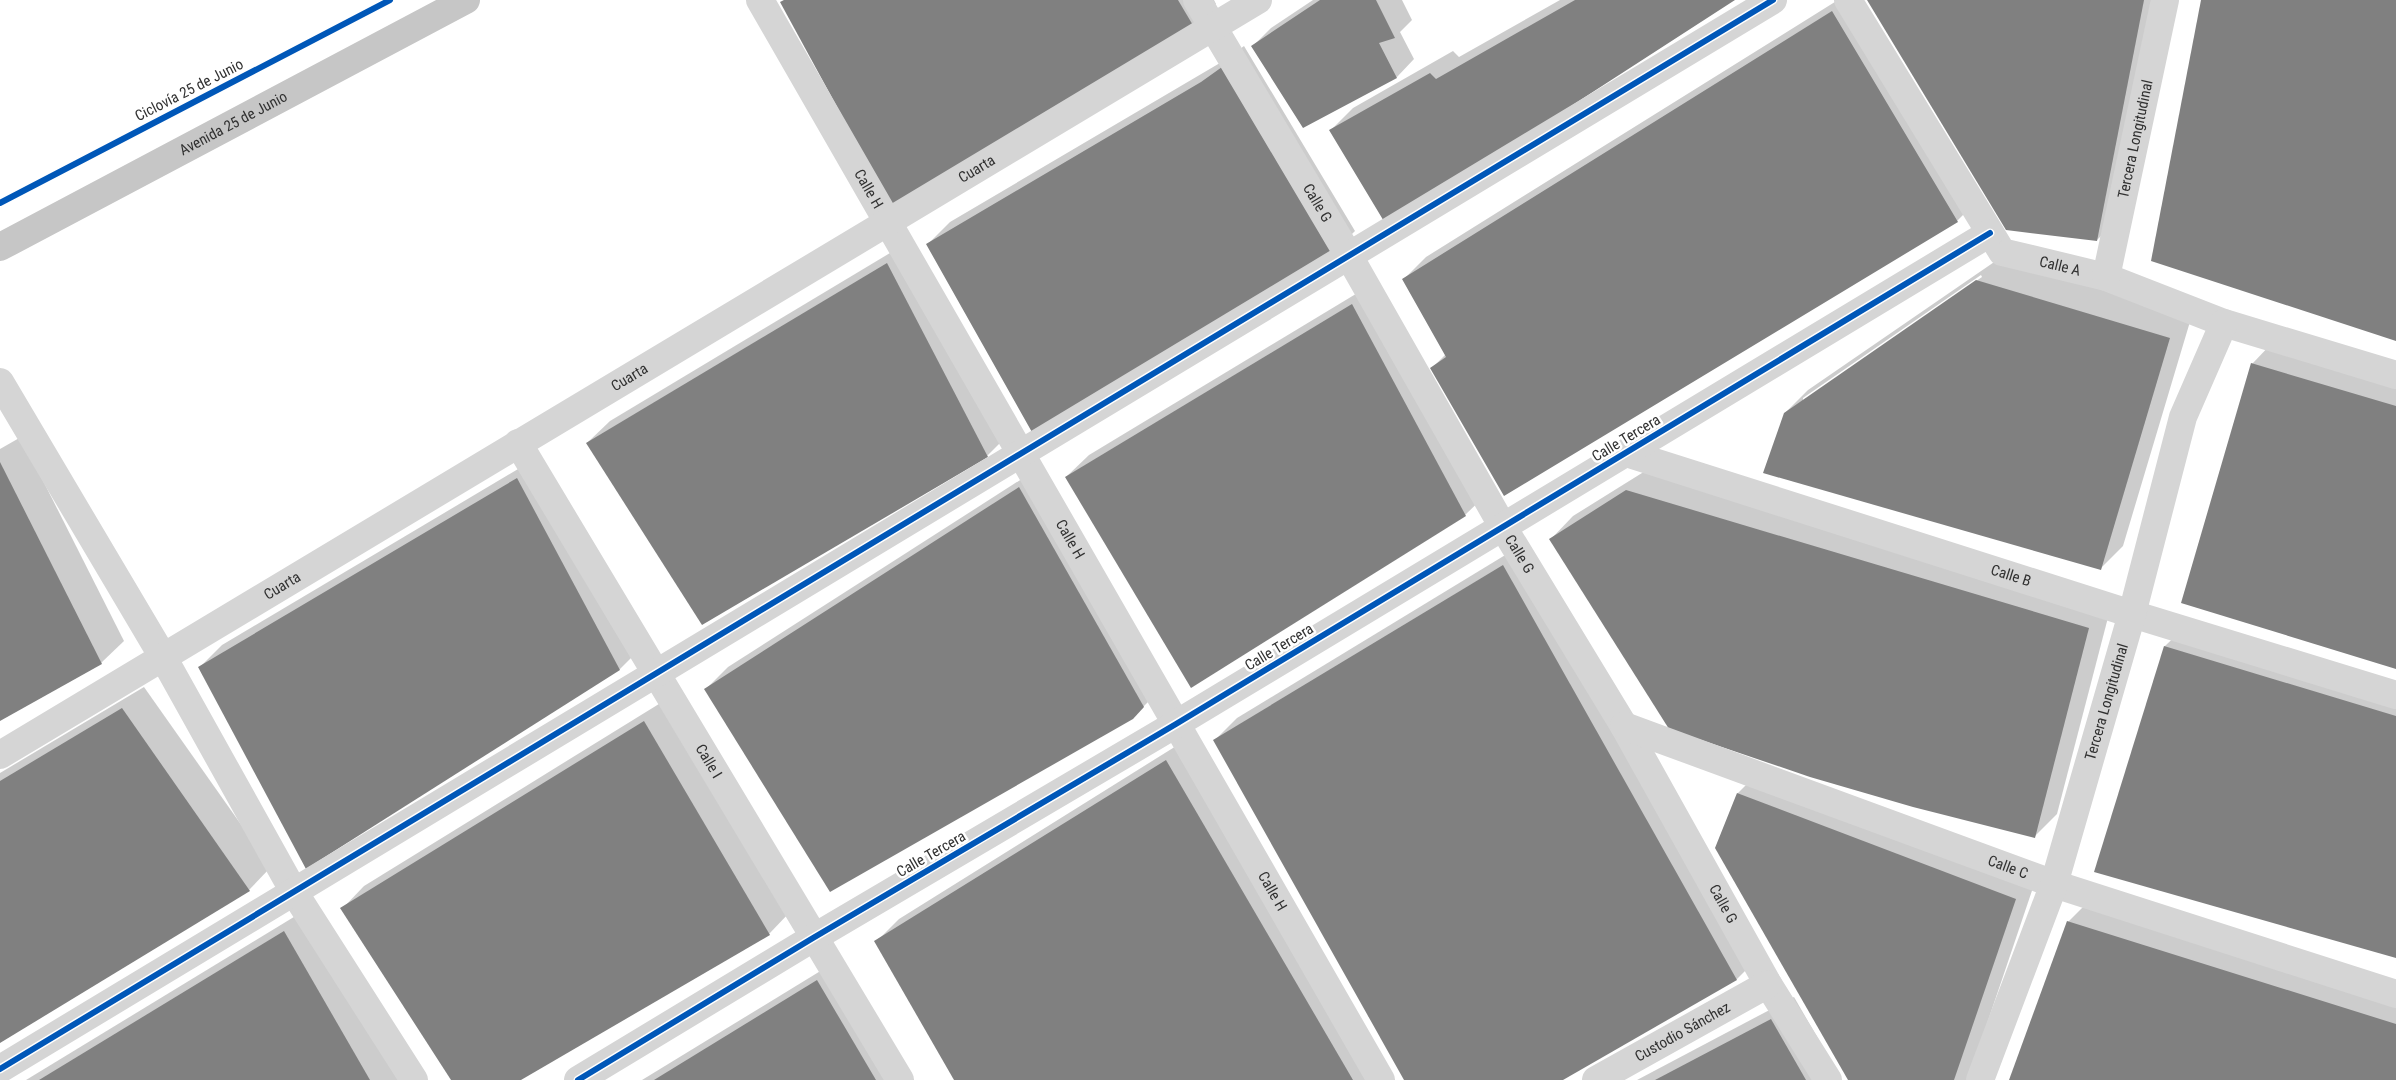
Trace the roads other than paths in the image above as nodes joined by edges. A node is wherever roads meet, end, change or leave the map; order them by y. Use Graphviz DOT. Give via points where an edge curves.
graph roads {
  1 [pos="466,0"];
  2 [pos="760,0"];
  3 [pos="1197,0"];
  4 [pos="1258,0"];
  5 [pos="1773,0"];
  6 [pos="1848,0"];
  7 [pos="2165,0"];
  8 [pos="1213,27"];
  9 [pos="886,223"];
  10 [pos="1990,233"];
  11 [pos="0,246"];
  12 [pos="1349,256"];
  13 [pos="2106,277"];
  14 [pos="2224,323"];
  15 [pos="2396,375"];
  16 [pos="0,382"];
  17 [pos="518,444"];
  18 [pos="1626,453"];
  19 [pos="1020,454"];
  20 [pos="1503,527"];
  21 [pos="2132,614"];
  22 [pos="163,657"];
  23 [pos="656,674"];
  24 [pos="2396,695"];
  25 [pos="1176,724"];
  26 [pos="1624,726"];
  27 [pos="0,754"];
  28 [pos="2054,884"];
  29 [pos="294,892"];
  30 [pos="813,938"];
  31 [pos="1768,984"];
  32 [pos="2396,994"];
  33 [pos="0,1069"];
  34 [pos="414,1080"];
  35 [pos="578,1080"];
  36 [pos="900,1080"];
  37 [pos="1382,1080"];
  38 [pos="1596,1080"];
  39 [pos="1828,1080"];
  40 [pos="1980,1080"];
  1 -- 11 [label="highway, Avenida 25 de Junio"];
  2 -- 9 [label="street, Calle H"];
  3 -- 8 [label="street, Calle G"];
  4 -- 8 [label="street, Cuarta"];
  5 -- 12 [label="street"];
  6 -- 10 [label="street, Calle A"];
  7 -- 13 [label="street, Tercera Longitudinal"];
  8 -- 9 [label="street, Cuarta"];
  8 -- 12 [label="street, Calle G"];
  9 -- 17 [label="street, Cuarta"];
  9 -- 19 [label="street, Calle H"];
  10 -- 13 [label="street, Calle A" via="2002,252"];
  10 -- 18 [label="street, Calle Tercera"];
  12 -- 19 [label="street"];
  12 -- 20 [label="street, Calle G"];
  13 -- 14 [label="street, Calle A"];
  14 -- 15 [label="street, Calle A"];
  14 -- 21 [label="street, Tercera Longitudinal" via="2183,417"];
  16 -- 22 [label="street"];
  17 -- 22 [label="street, Cuarta"];
  17 -- 23 [label="street, Calle I"];
  18 -- 20 [label="street, Calle Tercera"];
  18 -- 21 [label="street, Calle B"];
  19 -- 23 [label="street"];
  19 -- 25 [label="street, Calle H"];
  20 -- 25 [label="street, Calle Tercera"];
  20 -- 26 [label="street, Calle G"];
  21 -- 24 [label="street, Calle B"];
  21 -- 28 [label="street, Tercera Longitudinal"];
  22 -- 27 [label="street, Cuarta"];
  22 -- 29 [label="street"];
  23 -- 29 [label="street"];
  23 -- 30 [label="street, Calle I"];
  25 -- 30 [label="street, Calle Tercera"];
  25 -- 37 [label="street, Calle H"];
  26 -- 28 [label="street, Calle C"];
  26 -- 31 [label="street, Calle G"];
  28 -- 32 [label="street, Calle C"];
  28 -- 40 [label="street, Tercera Longitudinal"];
  29 -- 33 [label="street"];
  29 -- 34 [label="street"];
  30 -- 35 [label="street, Calle Tercera"];
  30 -- 36 [label="street, Calle I"];
  31 -- 38 [label="street, Custodio Sánchez"];
  31 -- 39 [label="street, Calle G"];
}
